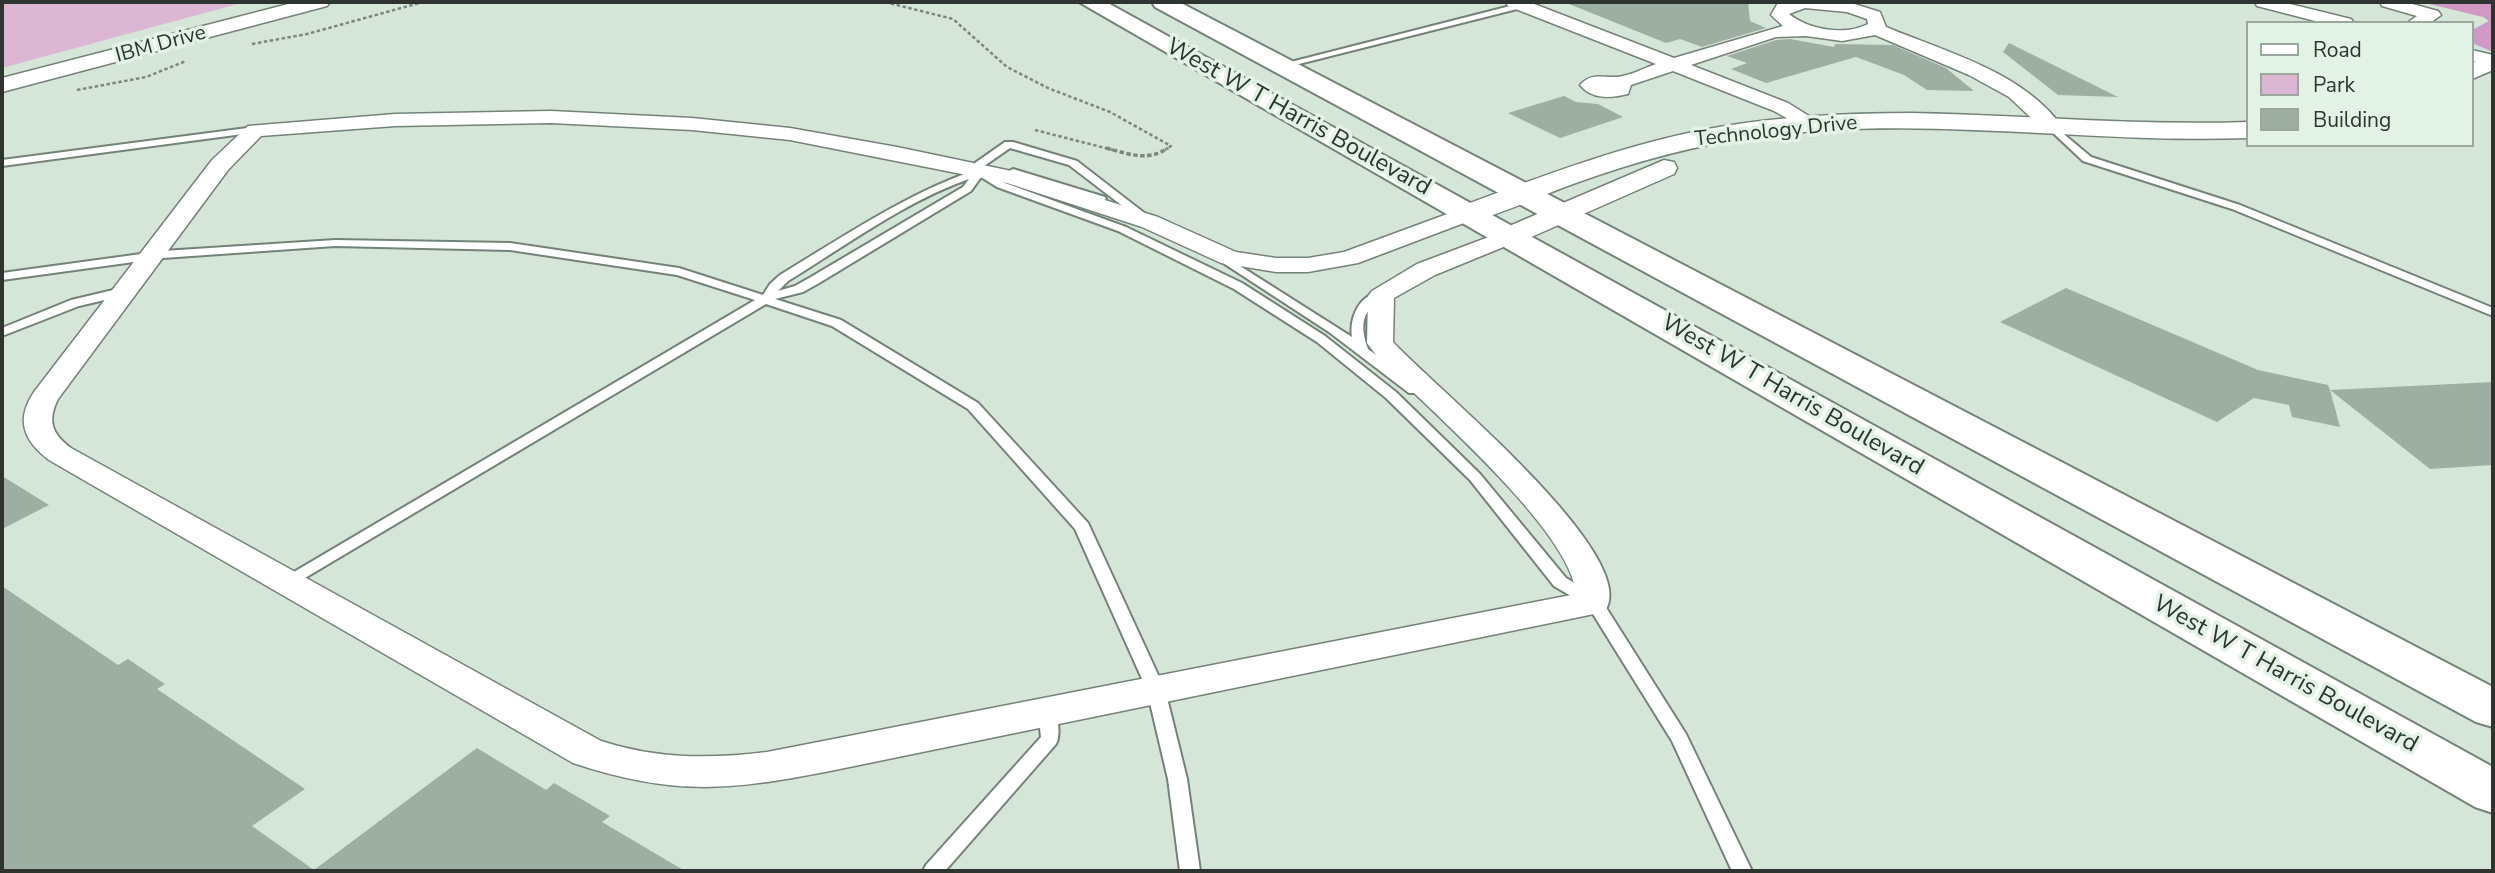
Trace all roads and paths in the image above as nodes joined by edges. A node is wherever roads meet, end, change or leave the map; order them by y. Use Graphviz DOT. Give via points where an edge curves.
graph roads {
  1 [pos="273,2"];
  2 [pos="320,2"];
  3 [pos="423,2"];
  4 [pos="885,2"];
  5 [pos="1090,2"];
  6 [pos="1163,2"];
  7 [pos="1803,2"];
  8 [pos="2263,2"];
  9 [pos="2388,2"];
  10 [pos="1518,3"];
  11 [pos="1779,16"];
  12 [pos="1873,16"];
  13 [pos="2337,21"];
  14 [pos="2420,21"];
  15 [pos="243,46"];
  16 [pos="191,58"];
  17 [pos="1283,65"];
  18 [pos="1675,66"];
  19 [pos="2,72"];
  20 [pos="1618,83"];
  21 [pos="2,85"];
  22 [pos="72,90"];
  23 [pos="1810,125"];
  24 [pos="2053,128"];
  25 [pos="1027,129"];
  26 [pos="255,130"];
  27 [pos="2246,130"];
  28 [pos="1047,153"];
  29 [pos="2,163"];
  30 [pos="980,172"];
  31 [pos="1027,175"];
  32 [pos="1526,192"];
  33 [pos="1564,212"];
  34 [pos="1469,213"];
  35 [pos="1150,222"];
  36 [pos="1510,236"];
  37 [pos="1207,248"];
  38 [pos="152,256"];
  39 [pos="2,276"];
  40 [pos="126,291"];
  41 [pos="1381,296"];
  42 [pos="769,297"];
  43 [pos="2493,312"];
  44 [pos="2,332"];
  45 [pos="1363,351"];
  46 [pos="1445,409"];
  47 [pos="288,583"];
  48 [pos="1594,602"];
  49 [pos="1156,690"];
  50 [pos="2493,709"];
  51 [pos="1047,712"];
  52 [pos="2493,792"];
  53 [pos="933,871"];
  54 [pos="1190,871"];
  55 [pos="1742,871"];
  1 -- 19 [label="street, IBM Drive"];
  2 -- 21 [label="street, IBM Drive"];
  3 -- 15 [label="path" via="307,34"];
  4 -- 25 [label="path" via="953,19 1007,67 1132,123 1171,146 1157,156 1142,157"];
  5 -- 34 [label="main road, West W T Harris Boulevard"];
  6 -- 17 [label="main road, West W T Harris Boulevard"];
  7 -- 11 [label="street"];
  7 -- 12 [label="street" via="1840,5"];
  8 -- 13 [label="street"];
  9 -- 14 [label="street" via="2432,15"];
  10 -- 17 [label="lane"];
  10 -- 18 [label="street"];
  11 -- 12 [label="street" via="1810,30"];
  11 -- 18 [label="street"];
  12 -- 24 [label="street" via="1900,41 1976,71 2016,93"];
  16 -- 22 [label="path" via="132,82"];
  17 -- 32 [label="main road, West W T Harris Boulevard"];
  18 -- 20 [label="street"];
  18 -- 23 [label="street" via="1781,107"];
  23 -- 24 [label="street, Technology Drive" via="1902,121"];
  23 -- 32 [label="street, Technology Drive" via="1684,142"];
  24 -- 27 [label="street, Technology Drive"];
  24 -- 33 [label="street, Technology Drive" via="2034,133 1884,132 1751,148 1658,170"];
  24 -- 43 [label="lane" via="2087,159 2236,207"];
  26 -- 29 [label="lane"];
  26 -- 30 [label="street" via="475,118 655,121 836,141"];
  26 -- 38 [label="street" via="225,159"];
  28 -- 30 [label="lane" via="1009,144 982,161"];
  28 -- 31 [label="lane"];
  28 -- 35 [label="lane" via="1073,163"];
  30 -- 31 [label="lane"];
  30 -- 35 [label="street" via="1013,178"];
  30 -- 42 [label="lane" via="967,189 815,280"];
  30 -- 42 [label="lane" via="952,180 912,202 784,278"];
  30 -- 48 [label="lane" via="1001,185 1072,209 1172,252 1238,286 1321,339 1436,437 1504,511 1560,582"];
  31 -- 35 [label="lane" via="1098,198"];
  32 -- 33 [label="main road, West W T Harris Boulevard"];
  32 -- 34 [label="street, Technology Drive"];
  33 -- 36 [label="street, Technology Drive"];
  33 -- 50 [label="main road, West W T Harris Boulevard"];
  34 -- 36 [label="main road, West W T Harris Boulevard"];
  34 -- 37 [label="street" via="1359,255 1321,263 1259,263"];
  35 -- 37 [label="street"];
  36 -- 41 [label="street" via="1418,274"];
  36 -- 52 [label="main road, West W T Harris Boulevard"];
  37 -- 45 [label="lane"];
  38 -- 39 [label="lane"];
  38 -- 40 [label="street"];
  38 -- 42 [label="lane" via="334,242 488,244 644,263"];
  40 -- 44 [label="lane" via="75,303"];
  40 -- 47 [label="street" via="44,398 34,421 37,432 60,454"];
  41 -- 45 [label="lane" via="1360,309 1357,337"];
  41 -- 46 [label="street" via="1380,343"];
  42 -- 47 [label="lane"];
  42 -- 49 [label="lane" via="825,317 905,358 962,397 1013,443 1056,491 1097,552 1133,625"];
  45 -- 46 [label="lane"];
  46 -- 48 [label="street" via="1561,529 1592,576 1597,593"];
  47 -- 51 [label="street" via="587,752 649,771 736,772"];
  48 -- 49 [label="street"];
  48 -- 55 [label="lane" via="1680,739"];
  49 -- 51 [label="street"];
  49 -- 54 [label="lane" via="1176,767"];
  51 -- 53 [label="lane" via="1050,739"];
}
